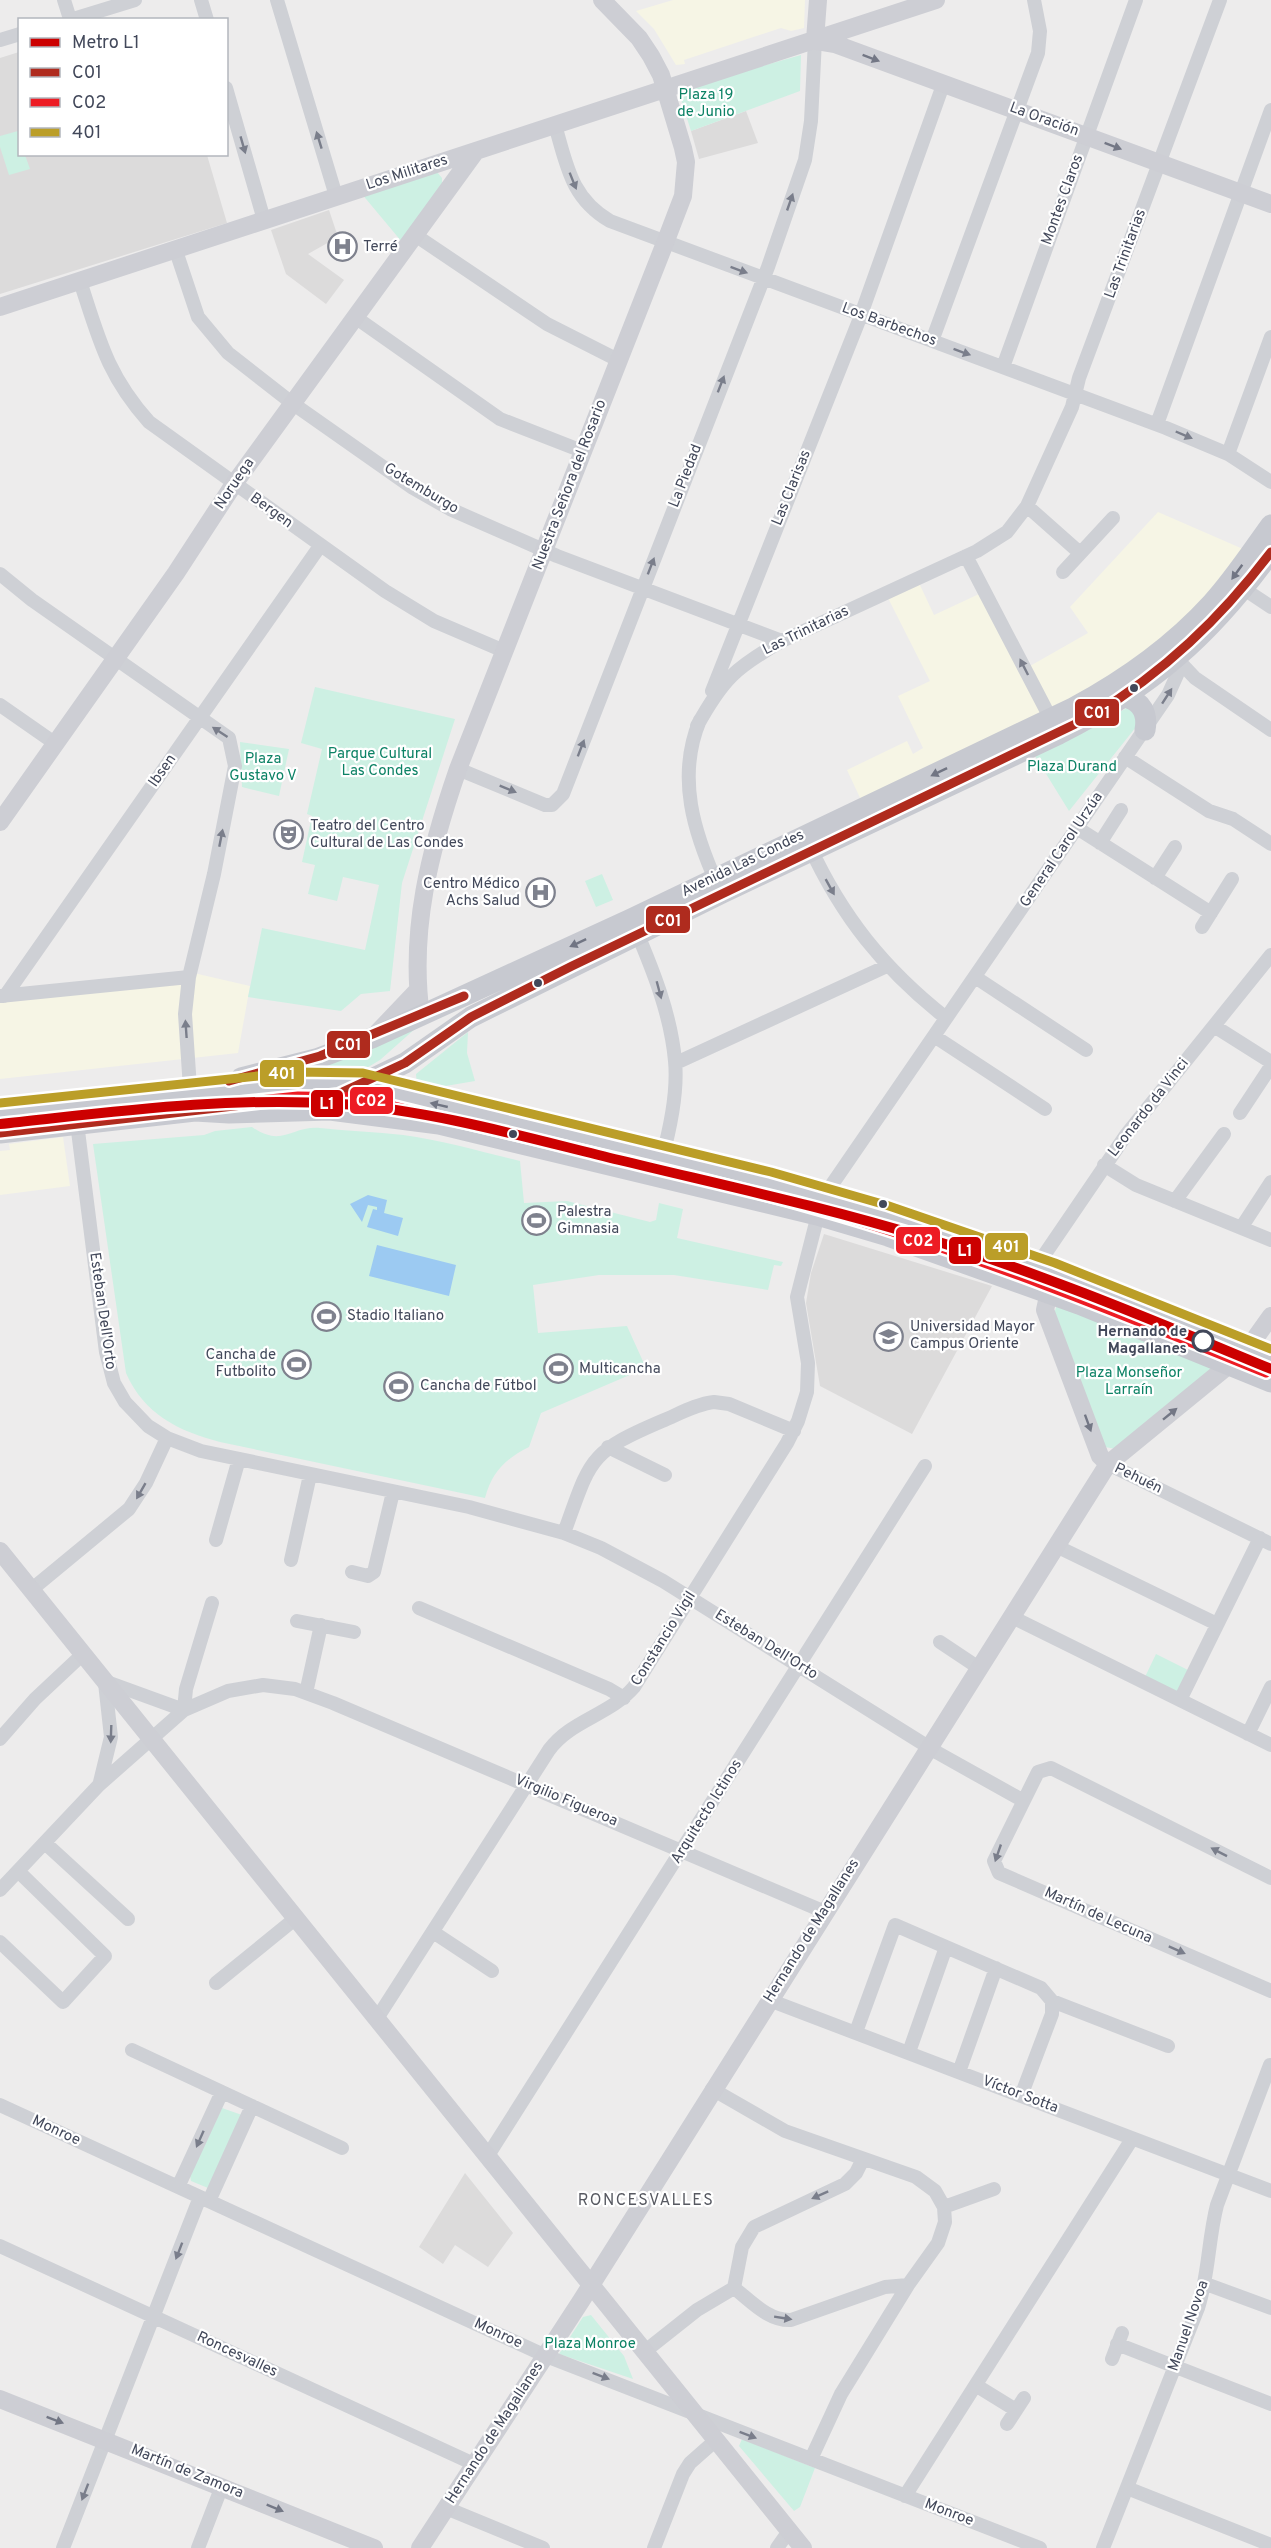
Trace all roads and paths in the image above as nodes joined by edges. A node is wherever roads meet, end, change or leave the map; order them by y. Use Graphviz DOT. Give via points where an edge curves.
graph roads {
  1 [pos="64,0"];
  2 [pos="135,0"];
  3 [pos="201,0"];
  4 [pos="277,0"];
  5 [pos="602,0"];
  6 [pos="818,0"];
  7 [pos="936,0"];
  8 [pos="1034,0"];
  9 [pos="1136,0"];
  10 [pos="1220,0"];
  11 [pos="70,18"];
  12 [pos="73,18"];
  13 [pos="206,18"];
  14 [pos="18,34"];
  15 [pos="1,35"];
  16 [pos="815,40"];
  17 [pos="943,85"];
  18 [pos="666,89"];
  19 [pos="228,95"];
  20 [pos="1271,110"];
  21 [pos="1018,111"];
  22 [pos="555,125"];
  23 [pos="1087,136"];
  24 [pos="476,151"];
  25 [pos="1159,164"];
  26 [pos="1241,193"];
  27 [pos="336,196"];
  28 [pos="1271,204"];
  29 [pos="264,220"];
  30 [pos="416,235"];
  31 [pos="665,243"];
  32 [pos="175,248"];
  33 [pos="763,279"];
  34 [pos="80,281"];
  35 [pos="0,307"];
  36 [pos="861,315"];
  37 [pos="355,317"];
  38 [pos="1271,337"];
  39 [pos="932,341"];
  40 [pos="618,360"];
  41 [pos="1003,367"];
  42 [pos="1075,394"];
  43 [pos="292,403"];
  44 [pos="1156,424"];
  45 [pos="582,451"];
  46 [pos="1228,454"];
  47 [pos="1271,482"];
  48 [pos="234,484"];
  49 [pos="1027,506"];
  50 [pos="1113,518"];
  51 [pos="1271,525"];
  52 [pos="320,546"];
  53 [pos="544,550"];
  54 [pos="1271,552"];
  55 [pos="1080,554"];
  56 [pos="966,556"];
  57 [pos="1063,572"];
  58 [pos="0,574"];
  59 [pos="642,589"];
  60 [pos="1244,589"];
  61 [pos="1271,607"];
  62 [pos="737,624"];
  63 [pos="782,641"];
  64 [pos="504,651"];
  65 [pos="116,659"];
  66 [pos="1177,659"];
  67 [pos="1125,697"];
  68 [pos="0,705"];
  69 [pos="200,719"];
  70 [pos="698,726"];
  71 [pos="1055,727"];
  72 [pos="1145,730"];
  73 [pos="1271,730"];
  74 [pos="56,744"];
  75 [pos="1125,757"];
  76 [pos="458,769"];
  77 [pos="1121,810"];
  78 [pos="0,822"];
  79 [pos="1077,828"];
  80 [pos="808,842"];
  81 [pos="1100,843"];
  82 [pos="1271,844"];
  83 [pos="1175,847"];
  84 [pos="1155,878"];
  85 [pos="1232,879"];
  86 [pos="718,885"];
  87 [pos="1211,913"];
  88 [pos="634,927"];
  89 [pos="1202,927"];
  90 [pos="1271,955"];
  91 [pos="887,966"];
  92 [pos="189,977"];
  93 [pos="975,977"];
  94 [pos="418,990"];
  95 [pos="2,996"];
  96 [pos="421,1016"];
  97 [pos="946,1018"];
  98 [pos="1214,1026"];
  99 [pos="934,1036"];
  100 [pos="372,1038"];
  101 [pos="1086,1050"];
  102 [pos="405,1063"];
  103 [pos="676,1063"];
  104 [pos="1271,1064"];
  105 [pos="361,1085"];
  106 [pos="189,1088"];
  107 [pos="152,1098"];
  108 [pos="410,1098"];
  109 [pos="1046,1109"];
  110 [pos="195,1111"];
  111 [pos="1240,1113"];
  112 [pos="0,1115"];
  113 [pos="77,1123"];
  114 [pos="0,1133"];
  115 [pos="1224,1134"];
  116 [pos="662,1158"];
  117 [pos="1104,1166"];
  118 [pos="1271,1182"];
  119 [pos="1175,1201"];
  120 [pos="820,1207"];
  121 [pos="1241,1228"];
  122 [pos="1271,1240"];
  123 [pos="1036,1267"];
  124 [pos="1081,1285"];
  125 [pos="1049,1292"];
  126 [pos="1271,1317"];
  127 [pos="1246,1352"];
  128 [pos="1271,1362"];
  129 [pos="1230,1365"];
  130 [pos="1271,1382"];
  131 [pos="794,1431"];
  132 [pos="166,1438"];
  133 [pos="608,1447"];
  134 [pos="239,1459"];
  135 [pos="1108,1464"];
  136 [pos="925,1466"];
  137 [pos="310,1474"];
  138 [pos="664,1474"];
  139 [pos="393,1492"];
  140 [pos="564,1533"];
  141 [pos="216,1540"];
  142 [pos="1265,1541"];
  143 [pos="1056,1546"];
  144 [pos="0,1551"];
  145 [pos="291,1560"];
  146 [pos="352,1572"];
  147 [pos="31,1590"];
  148 [pos="690,1597"];
  149 [pos="212,1603"];
  150 [pos="419,1608"];
  151 [pos="1012,1617"];
  152 [pos="297,1621"];
  153 [pos="1217,1624"];
  154 [pos="321,1625"];
  155 [pos="354,1632"];
  156 [pos="940,1642"];
  157 [pos="83,1654"];
  158 [pos="799,1666"];
  159 [pos="979,1668"];
  160 [pos="105,1681"];
  161 [pos="1271,1687"];
  162 [pos="306,1693"];
  163 [pos="624,1698"];
  164 [pos="1180,1700"];
  165 [pos="184,1710"];
  166 [pos="1248,1734"];
  167 [pos="151,1738"];
  168 [pos="0,1739"];
  169 [pos="1271,1745"];
  170 [pos="928,1747"];
  171 [pos="99,1785"];
  172 [pos="526,1785"];
  173 [pos="1022,1800"];
  174 [pos="45,1843"];
  175 [pos="682,1850"];
  176 [pos="18,1871"];
  177 [pos="1271,1878"];
  178 [pos="0,1890"];
  179 [pos="825,1912"];
  180 [pos="296,1918"];
  181 [pos="129,1919"];
  182 [pos="433,1932"];
  183 [pos="0,1942"];
  184 [pos="946,1947"];
  185 [pos="996,1968"];
  186 [pos="492,1971"];
  187 [pos="216,1983"];
  188 [pos="1271,1991"];
  189 [pos="769,2000"];
  190 [pos="1052,2001"];
  191 [pos="376,2020"];
  192 [pos="856,2032"];
  193 [pos="1168,2046"];
  194 [pos="132,2050"];
  195 [pos="909,2052"];
  196 [pos="1270,2065"];
  197 [pos="960,2072"];
  198 [pos="712,2090"];
  199 [pos="222,2092"];
  200 [pos="1021,2096"];
  201 [pos="0,2105"];
  202 [pos="252,2106"];
  203 [pos="1132,2139"];
  204 [pos="342,2148"];
  205 [pos="487,2157"];
  206 [pos="863,2159"];
  207 [pos="1228,2175"];
  208 [pos="178,2187"];
  209 [pos="994,2189"];
  210 [pos="1271,2191"];
  211 [pos="205,2199"];
  212 [pos="944,2206"];
  213 [pos="0,2246"];
  214 [pos="1206,2284"];
  215 [pos="908,2285"];
  216 [pos="591,2286"];
  217 [pos="734,2288"];
  218 [pos="1271,2308"];
  219 [pos="154,2316"];
  220 [pos="644,2352"];
  221 [pos="546,2356"];
  222 [pos="1112,2359"];
  223 [pos="1175,2368"];
  224 [pos="977,2386"];
  225 [pos="0,2399"];
  226 [pos="1271,2404"];
  227 [pos="694,2413"];
  228 [pos="1007,2424"];
  229 [pos="106,2439"];
  230 [pos="716,2440"];
  231 [pos="811,2458"];
  232 [pos="474,2464"];
  233 [pos="222,2486"];
  234 [pos="1127,2488"];
  235 [pos="905,2496"];
  236 [pos="446,2508"];
  237 [pos="789,2531"];
  238 [pos="1007,2542"];
  239 [pos="1271,2545"];
  240 [pos="63,2548"];
  241 [pos="198,2548"];
  242 [pos="374,2548"];
  243 [pos="420,2548"];
  244 [pos="543,2548"];
  245 [pos="654,2548"];
  246 [pos="777,2548"];
  247 [pos="803,2548"];
  248 [pos="1040,2548"];
  249 [pos="1103,2548"];
  1 -- 11 [label="street"];
  2 -- 12 [label="street"];
  3 -- 13 [label="street"];
  27 -- 4 [label="street, one-way"];
  5 -- 18 [label="main road, Nuestra Señora del Rosario" via="639,38"];
  6 -- 16 [label="main road"];
  7 -- 16 [label="main road, Los Militares"];
  8 -- 21 [label="street" via="1040,32 1038,53"];
  9 -- 23 [label="street, Montes Claros"];
  10 -- 25 [label="street, Las Trinitarias"];
  14 -- 15 [label="street"];
  16 -- 17 [label="main road, La Oración, one-way"];
  16 -- 18 [label="main road, Los Militares"];
  33 -- 16 [label="street, La Piedad, one-way" via="809,142"];
  17 -- 21 [label="main road, La Oración"];
  17 -- 36 [label="street, Las Clarisas"];
  18 -- 22 [label="main road, Los Militares"];
  18 -- 31 [label="main road, Nuestra Señora del Rosario" via="686,162 683,196"];
  19 -- 29 [label="street, one-way"];
  20 -- 26 [label="street"];
  21 -- 23 [label="main road, La Oración"];
  21 -- 39 [label="street"];
  22 -- 24 [label="main road, Los Militares"];
  22 -- 31 [label="street, Los Barbechos, one-way" via="571,178 586,205 610,221"];
  23 -- 25 [label="main road, La Oración, one-way"];
  23 -- 41 [label="street, Montes Claros"];
  24 -- 27 [label="main road, Los Militares"];
  24 -- 30 [label="main road, Noruega"];
  25 -- 26 [label="main road, La Oración"];
  25 -- 42 [label="street, Las Trinitarias"];
  26 -- 28 [label="main road, La Oración"];
  26 -- 44 [label="street"];
  27 -- 29 [label="main road, Los Militares"];
  29 -- 32 [label="main road, Los Militares"];
  30 -- 37 [label="main road, Noruega"];
  30 -- 40 [label="street" via="547,324"];
  31 -- 33 [label="street, Los Barbechos, one-way"];
  31 -- 40 [label="main road, Nuestra Señora del Rosario"];
  32 -- 34 [label="main road, Los Militares"];
  32 -- 43 [label="street, Gotemburgo" via="192,303 210,334 249,371"];
  33 -- 36 [label="street, Los Barbechos"];
  59 -- 33 [label="street, La Piedad, one-way"];
  34 -- 35 [label="main road, Los Militares"];
  34 -- 48 [label="street, Bergen" via="100,346 125,393 149,422"];
  36 -- 39 [label="street, Los Barbechos"];
  36 -- 62 [label="street, Las Clarisas"];
  37 -- 43 [label="main road, Noruega"];
  37 -- 45 [label="street" via="500,418"];
  38 -- 46 [label="street"];
  39 -- 41 [label="street, Los Barbechos, one-way"];
  40 -- 45 [label="main road, Nuestra Señora del Rosario"];
  41 -- 42 [label="street, Los Barbechos"];
  42 -- 44 [label="street, Los Barbechos"];
  42 -- 49 [label="street, Las Trinitarias"];
  43 -- 48 [label="main road, Noruega"];
  43 -- 53 [label="street, Gotemburgo" via="430,498"];
  44 -- 46 [label="street, Los Barbechos, one-way"];
  45 -- 53 [label="main road, Nuestra Señora del Rosario"];
  46 -- 47 [label="street, Los Barbechos"];
  48 -- 52 [label="street, Bergen"];
  48 -- 65 [label="main road, Noruega"];
  49 -- 55 [label="street"];
  49 -- 56 [label="street, Las Trinitarias" via="1007,532"];
  50 -- 55 [label="street"];
  51 -- 71 [label="main road, Avenida Las Condes, one-way" via="1218,596 1169,645"];
  52 -- 64 [label="street, Bergen" via="434,621"];
  52 -- 69 [label="street, Ibsen"];
  53 -- 59 [label="street, Gotemburgo"];
  53 -- 64 [label="main road, Nuestra Señora del Rosario"];
  54 -- 60 [label="main road, Avenida Las Condes"];
  55 -- 57 [label="street"];
  56 -- 63 [label="street, Las Trinitarias"];
  71 -- 56 [label="street, one-way"];
  58 -- 65 [label="street"];
  59 -- 62 [label="street, Gotemburgo"];
  76 -- 59 [label="street, La Piedad, one-way" via="544,805 557,801"];
  60 -- 61 [label="street"];
  60 -- 66 [label="main road, Avenida Las Condes"];
  62 -- 63 [label="street, Gotemburgo"];
  62 -- 70 [label="street, Las Clarisas"];
  63 -- 70 [label="street, Las Trinitarias" via="731,675 717,690"];
  64 -- 76 [label="main road, Nuestra Señora del Rosario"];
  65 -- 69 [label="street"];
  65 -- 74 [label="main road, Noruega"];
  66 -- 67 [label="main road, Avenida Las Condes"];
  72 -- 66 [label="street, General Carol Urzúa, one-way" via="1173,687"];
  66 -- 73 [label="street" via="1195,678"];
  67 -- 71 [label="main road, Avenida Las Condes"];
  67 -- 72 [label="main road" via="1142,706"];
  68 -- 74 [label="street"];
  92 -- 69 [label="street, one-way" via="235,766 229,738"];
  69 -- 95 [label="street, Ibsen"];
  70 -- 86 [label="street, Las Clarisas" via="691,747 690,802 695,829"];
  71 -- 80 [label="main road, Avenida Las Condes"];
  72 -- 75 [label="street, General Carol Urzúa"];
  74 -- 78 [label="main road, Noruega"];
  75 -- 79 [label="street, General Carol Urzúa"];
  75 -- 82 [label="street" via="1209,811 1233,819"];
  76 -- 94 [label="main road, Nuestra Señora del Rosario" via="425,881 418,937"];
  77 -- 81 [label="street"];
  79 -- 81 [label="street"];
  79 -- 93 [label="street, General Carol Urzúa"];
  80 -- 86 [label="main road, Avenida Las Condes"];
  80 -- 91 [label="street, one-way" via="846,914"];
  81 -- 84 [label="street"];
  83 -- 84 [label="street"];
  84 -- 87 [label="street"];
  85 -- 87 [label="street"];
  86 -- 88 [label="main road, Avenida Las Condes"];
  87 -- 89 [label="street"];
  88 -- 96 [label="main road, Avenida Las Condes, one-way"];
  88 -- 102 [label="main road, Avenida Las Condes" via="471,1017"];
  88 -- 103 [label="street, one-way" via="654,973"];
  90 -- 98 [label="street, Leonardo da Vinci"];
  91 -- 97 [label="street"];
  91 -- 103 [label="street"];
  92 -- 95 [label="street"];
  106 -- 92 [label="street, one-way" via="185,1014"];
  93 -- 97 [label="street, General Carol Urzúa"];
  93 -- 101 [label="street"];
  94 -- 96 [label="main road, Nuestra Señora del Rosario"];
  94 -- 100 [label="main road"];
  96 -- 100 [label="main road, Avenida Las Condes"];
  96 -- 102 [label="main road" via="420,1031"];
  97 -- 99 [label="street, General Carol Urzúa"];
  98 -- 104 [label="street"];
  98 -- 117 [label="street, Leonardo da Vinci"];
  99 -- 109 [label="street"];
  99 -- 120 [label="street, General Carol Urzúa"];
  100 -- 106 [label="main road, Avenida Las Condes" via="286,1068"];
  102 -- 105 [label="main road, Avenida Las Condes"];
  102 -- 108 [label="main road" via="402,1085"];
  103 -- 116 [label="street"];
  104 -- 111 [label="street"];
  105 -- 107 [label="main road" via="297,1084"];
  105 -- 108 [label="main road"];
  105 -- 110 [label="main road, Avenida Las Condes" via="338,1094"];
  106 -- 107 [label="main road, Avenida Las Condes"];
  107 -- 112 [label="main road"];
  116 -- 108 [label="main road, one-way"];
  110 -- 113 [label="main road"];
  110 -- 120 [label="main road" via="330,1110 439,1124"];
  113 -- 114 [label="main road"];
  113 -- 132 [label="street, Esteban Dell'Orto" via="111,1373 132,1411"];
  115 -- 119 [label="street"];
  116 -- 120 [label="main road"];
  117 -- 119 [label="street" via="1129,1182"];
  117 -- 123 [label="street, Leonardo da Vinci"];
  118 -- 121 [label="street"];
  119 -- 121 [label="street"];
  120 -- 123 [label="main road" via="927,1230"];
  120 -- 125 [label="main road" via="888,1236"];
  120 -- 131 [label="street, Constancio Vigil" via="797,1297 808,1378"];
  121 -- 122 [label="street"];
  123 -- 124 [label="main road"];
  124 -- 125 [label="main road" via="1057,1286"];
  124 -- 127 [label="main road"];
  125 -- 129 [label="main road"];
  125 -- 135 [label="main road, Pehuén, one-way" via="1045,1310 1100,1456"];
  126 -- 127 [label="main road, Hernando de Magallanes"];
  127 -- 128 [label="main road"];
  127 -- 129 [label="main road, Hernando de Magallanes"];
  129 -- 130 [label="main road"];
  135 -- 129 [label="main road, Hernando de Magallanes, one-way"];
  131 -- 133 [label="street" via="729,1404 714,1402"];
  131 -- 148 [label="street, Constancio Vigil"];
  132 -- 134 [label="street, Esteban Dell'Orto"];
  132 -- 147 [label="street, one-way" via="146,1483 129,1509"];
  133 -- 138 [label="street"];
  133 -- 140 [label="street" via="587,1470"];
  134 -- 137 [label="street, Esteban Dell'Orto"];
  134 -- 141 [label="street"];
  135 -- 142 [label="street, Pehuén"];
  135 -- 143 [label="main road, Hernando de Magallanes"];
  136 -- 158 [label="street, Arquitecto Ictinos"];
  137 -- 139 [label="street, Esteban Dell'Orto"];
  137 -- 145 [label="street"];
  139 -- 140 [label="street, Esteban Dell'Orto" via="469,1507"];
  139 -- 146 [label="street" via="374,1572 368,1576"];
  140 -- 148 [label="street, Esteban Dell'Orto" via="619,1557"];
  142 -- 153 [label="street"];
  143 -- 151 [label="main road, Hernando de Magallanes"];
  143 -- 153 [label="street"];
  144 -- 147 [label="main road"];
  147 -- 157 [label="main road"];
  148 -- 158 [label="street, Esteban Dell'Orto"];
  148 -- 163 [label="street, Constancio Vigil"];
  149 -- 165 [label="street" via="186,1689"];
  150 -- 163 [label="street"];
  151 -- 159 [label="main road, Hernando de Magallanes"];
  151 -- 164 [label="street"];
  152 -- 154 [label="street"];
  153 -- 164 [label="street"];
  154 -- 155 [label="street"];
  154 -- 162 [label="street"];
  156 -- 159 [label="street"];
  157 -- 160 [label="main road"];
  157 -- 168 [label="street"];
  158 -- 170 [label="street, Esteban Dell'Orto"];
  158 -- 175 [label="street, Arquitecto Ictinos"];
  159 -- 170 [label="main road, Hernando de Magallanes"];
  160 -- 165 [label="street"];
  160 -- 167 [label="main road"];
  160 -- 171 [label="street, one-way" via="111,1737"];
  161 -- 166 [label="street"];
  162 -- 165 [label="street, Virgilio Figueroa" via="251,1686 228,1691"];
  162 -- 172 [label="street, Virgilio Figueroa"];
  163 -- 172 [label="street, Constancio Vigil" via="562,1734"];
  164 -- 166 [label="street"];
  165 -- 167 [label="street, Virgilio Figueroa"];
  166 -- 169 [label="street"];
  167 -- 171 [label="street"];
  167 -- 180 [label="main road"];
  170 -- 173 [label="street, Esteban Dell'Orto"];
  170 -- 179 [label="main road, Hernando de Magallanes"];
  171 -- 174 [label="street"];
  172 -- 175 [label="street, Virgilio Figueroa"];
  172 -- 182 [label="street, Constancio Vigil"];
  177 -- 173 [label="street, one-way" via="1056,1770 1046,1768 1038,1772"];
  173 -- 188 [label="street, Martín de Lecuna, one-way" via="995,1857 994,1866 999,1873"];
  174 -- 176 [label="street"];
  174 -- 181 [label="street"];
  175 -- 179 [label="street, Virgilio Figueroa"];
  175 -- 205 [label="street, Arquitecto Ictinos"];
  176 -- 178 [label="street"];
  176 -- 183 [label="street" via="105,1956 63,2002"];
  179 -- 189 [label="main road, Hernando de Magallanes"];
  180 -- 187 [label="street"];
  180 -- 191 [label="main road"];
  182 -- 186 [label="street"];
  182 -- 191 [label="street, Constancio Vigil"];
  184 -- 185 [label="street"];
  184 -- 192 [label="street" via="895,1925"];
  184 -- 195 [label="street"];
  185 -- 190 [label="street" via="1041,1988"];
  185 -- 197 [label="street"];
  189 -- 192 [label="street, Víctor Sotta"];
  189 -- 198 [label="main road, Hernando de Magallanes"];
  190 -- 193 [label="street"];
  190 -- 200 [label="street" via="1052,2014"];
  191 -- 205 [label="main road"];
  192 -- 195 [label="street, Víctor Sotta"];
  194 -- 199 [label="street"];
  195 -- 197 [label="street, Víctor Sotta"];
  196 -- 207 [label="street, Manuel Novoa"];
  197 -- 200 [label="street, Víctor Sotta"];
  198 -- 206 [label="street" via="785,2131"];
  198 -- 216 [label="main road, Hernando de Magallanes"];
  199 -- 202 [label="street"];
  199 -- 208 [label="street, one-way"];
  200 -- 203 [label="street, Víctor Sotta"];
  201 -- 208 [label="street, Monroe"];
  202 -- 204 [label="street"];
  202 -- 211 [label="street"];
  203 -- 207 [label="street, Víctor Sotta"];
  203 -- 224 [label="street"];
  205 -- 216 [label="main road"];
  206 -- 212 [label="street" via="922,2180"];
  206 -- 217 [label="street, one-way" via="845,2184 754,2227 741,2247"];
  207 -- 210 [label="street, Víctor Sotta"];
  207 -- 214 [label="street, Manuel Novoa" via="1211,2226"];
  208 -- 211 [label="street, Monroe"];
  209 -- 212 [label="street"];
  211 -- 219 [label="street, one-way"];
  211 -- 221 [label="street, Monroe"];
  212 -- 215 [label="street" via="941,2237"];
  213 -- 219 [label="street, Roncesvalles"];
  214 -- 218 [label="street"];
  214 -- 223 [label="street, Manuel Novoa"];
  217 -- 215 [label="street, one-way" via="766,2313 791,2320 885,2287"];
  215 -- 231 [label="street" via="841,2394"];
  216 -- 220 [label="main road"];
  216 -- 221 [label="main road, Hernando de Magallanes"];
  217 -- 220 [label="street" via="697,2310"];
  219 -- 229 [label="street"];
  219 -- 232 [label="street, Roncesvalles"];
  220 -- 227 [label="main road"];
  221 -- 227 [label="street, Monroe, one-way"];
  221 -- 232 [label="main road, Hernando de Magallanes"];
  222 -- 223 [label="street" via="1120,2338"];
  223 -- 226 [label="street"];
  223 -- 234 [label="street, Manuel Novoa"];
  224 -- 228 [label="street" via="1020,2404"];
  224 -- 235 [label="street"];
  225 -- 229 [label="main road, Martín de Zamora, one-way"];
  227 -- 230 [label="main road"];
  227 -- 231 [label="street, Monroe, one-way"];
  229 -- 233 [label="main road, Martín de Zamora"];
  229 -- 240 [label="street, one-way"];
  230 -- 237 [label="main road"];
  230 -- 245 [label="street" via="682,2474"];
  231 -- 235 [label="street, Monroe"];
  232 -- 236 [label="main road, Hernando de Magallanes"];
  233 -- 241 [label="street"];
  233 -- 242 [label="main road, Martín de Zamora, one-way"];
  234 -- 239 [label="street"];
  234 -- 249 [label="street, Manuel Novoa"];
  235 -- 238 [label="street, Monroe"];
  236 -- 243 [label="main road, Hernando de Magallanes"];
  236 -- 244 [label="street"];
  237 -- 246 [label="street"];
  237 -- 247 [label="main road"];
  238 -- 248 [label="street, Monroe"];
}
